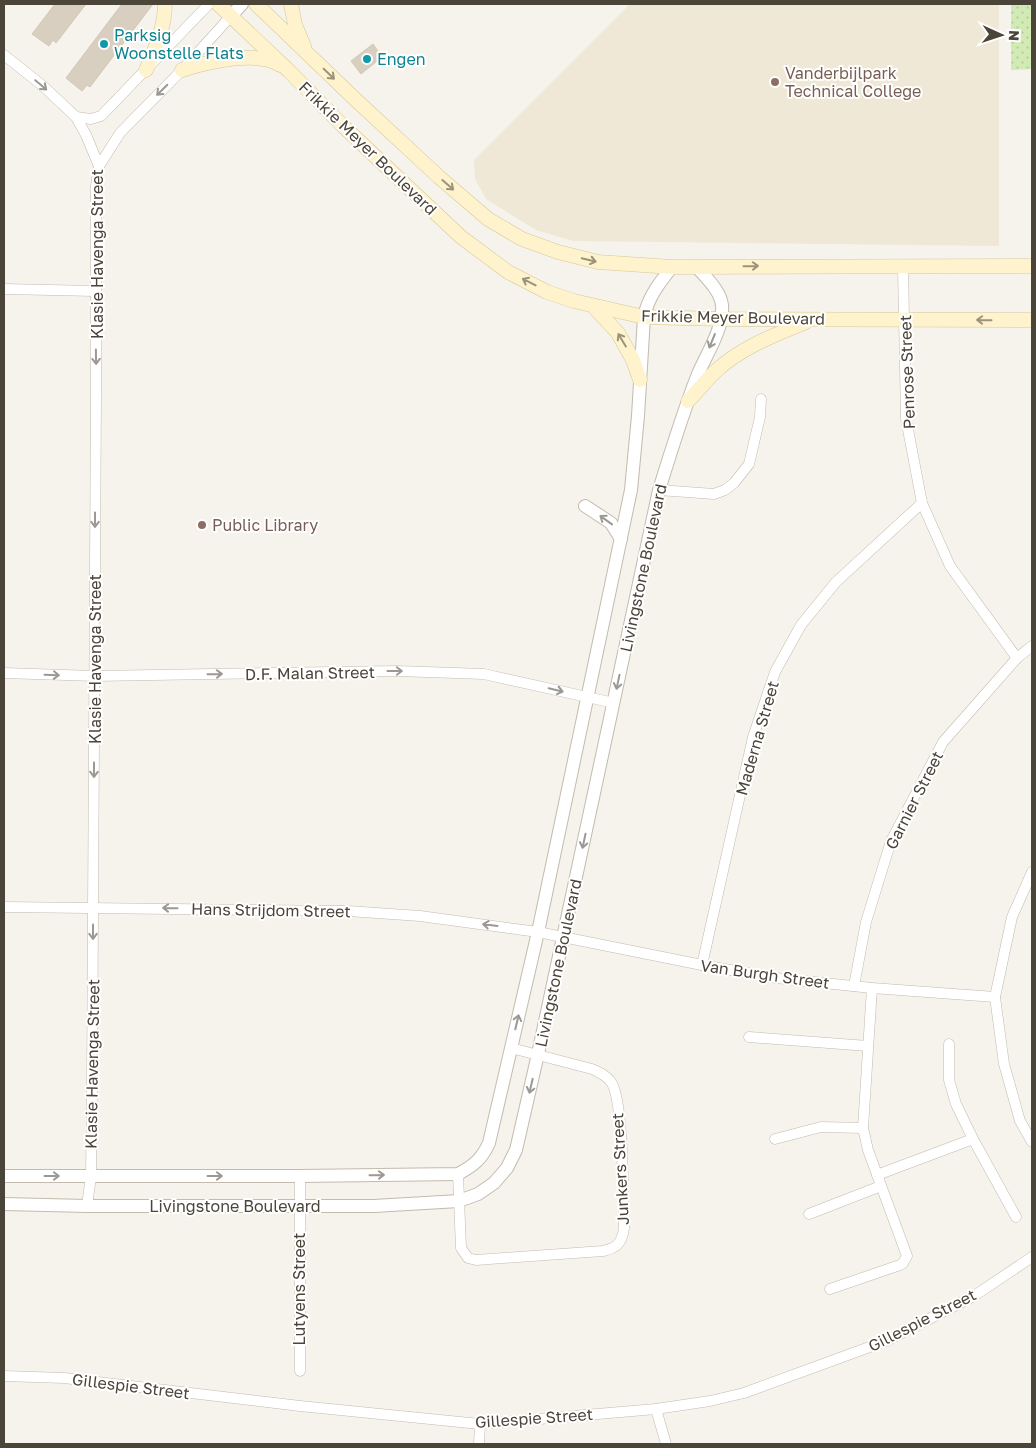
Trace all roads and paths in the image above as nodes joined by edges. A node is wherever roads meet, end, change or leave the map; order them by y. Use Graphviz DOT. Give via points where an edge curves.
graph roads {
  1 [pos="165,4"];
  2 [pos="209,4"];
  3 [pos="218,4"];
  4 [pos="242,4"];
  5 [pos="256,4"];
  6 [pos="291,4"];
  7 [pos="231,16"];
  8 [pos="307,53"];
  9 [pos="4,56"];
  10 [pos="146,70"];
  11 [pos="182,70"];
  12 [pos="289,71"];
  13 [pos="76,117"];
  14 [pos="99,166"];
  15 [pos="1032,266"];
  16 [pos="672,267"];
  17 [pos="697,267"];
  18 [pos="903,267"];
  19 [pos="4,289"];
  20 [pos="95,291"];
  21 [pos="592,306"];
  22 [pos="644,316"];
  23 [pos="721,319"];
  24 [pos="905,319"];
  25 [pos="811,320"];
  26 [pos="1032,320"];
  27 [pos="640,380"];
  28 [pos="761,399"];
  29 [pos="688,401"];
  30 [pos="659,490"];
  31 [pos="922,503"];
  32 [pos="585,506"];
  33 [pos="621,539"];
  34 [pos="1032,646"];
  35 [pos="1017,658"];
  36 [pos="4,673"];
  37 [pos="95,676"];
  38 [pos="587,698"];
  39 [pos="614,703"];
  40 [pos="1032,872"];
  41 [pos="4,907"];
  42 [pos="93,908"];
  43 [pos="538,932"];
  44 [pos="563,937"];
  45 [pos="702,965"];
  46 [pos="854,986"];
  47 [pos="872,988"];
  48 [pos="995,997"];
  49 [pos="749,1037"];
  50 [pos="949,1044"];
  51 [pos="868,1046"];
  52 [pos="511,1048"];
  53 [pos="538,1054"];
  54 [pos="863,1128"];
  55 [pos="775,1139"];
  56 [pos="972,1140"];
  57 [pos="1032,1142"];
  58 [pos="458,1174"];
  59 [pos="878,1175"];
  60 [pos="4,1176"];
  61 [pos="91,1176"];
  62 [pos="300,1176"];
  63 [pos="881,1186"];
  64 [pos="459,1201"];
  65 [pos="4,1204"];
  66 [pos="87,1206"];
  67 [pos="299,1206"];
  68 [pos="809,1214"];
  69 [pos="1016,1217"];
  70 [pos="1032,1257"];
  71 [pos="830,1289"];
  72 [pos="300,1371"];
  73 [pos="4,1376"];
  74 [pos="656,1409"];
  75 [pos="480,1424"];
  76 [pos="479,1444"];
  77 [pos="666,1444"];
  1 -- 10 [label="main road" via="162,28"];
  2 -- 10 [label="street"];
  3 -- 7 [label="main road, Frikkie Meyer Boulevard"];
  4 -- 7 [label="street"];
  5 -- 8 [label="main road, Frikkie Meyer Boulevard"];
  6 -- 8 [label="main road" via="295,25"];
  7 -- 11 [label="street"];
  7 -- 12 [label="main road, Frikkie Meyer Boulevard"];
  8 -- 16 [label="main road, Frikkie Meyer Boulevard, one-way" via="460,195 488,219 522,240 598,262"];
  9 -- 13 [label="street, Klasie Havenga Street, one-way"];
  10 -- 13 [label="street" via="101,116 91,119"];
  11 -- 12 [label="main road" via="208,61 250,58 274,61"];
  11 -- 14 [label="street, one-way" via="120,133"];
  21 -- 12 [label="main road, Frikkie Meyer Boulevard, one-way" via="547,292 508,272 461,237"];
  13 -- 14 [label="street, Klasie Havenga Street"];
  14 -- 20 [label="street, Klasie Havenga Street"];
  15 -- 18 [label="main road, Frikkie Meyer Boulevard"];
  16 -- 17 [label="main road, Frikkie Meyer Boulevard"];
  16 -- 22 [label="street, Livingstone Boulevard" via="652,295"];
  17 -- 18 [label="main road, Frikkie Meyer Boulevard, one-way"];
  17 -- 23 [label="street, Livingstone Boulevard" via="720,298"];
  18 -- 24 [label="street, Penrose Street"];
  19 -- 20 [label="street"];
  20 -- 37 [label="street, Klasie Havenga Street, one-way"];
  21 -- 22 [label="main road, Frikkie Meyer Boulevard"];
  27 -- 21 [label="main road, one-way" via="618,333"];
  22 -- 23 [label="main road, Frikkie Meyer Boulevard"];
  22 -- 27 [label="street, Livingstone Boulevard"];
  23 -- 25 [label="main road, Frikkie Meyer Boulevard"];
  23 -- 29 [label="street, Livingstone Boulevard, one-way"];
  24 -- 25 [label="main road, Frikkie Meyer Boulevard"];
  26 -- 24 [label="main road, Frikkie Meyer Boulevard, one-way"];
  24 -- 31 [label="street, Penrose Street" via="906,420"];
  25 -- 29 [label="main road" via="736,355"];
  27 -- 33 [label="street, Livingstone Boulevard" via="631,490"];
  28 -- 30 [label="street" via="749,464 734,483 714,494"];
  29 -- 30 [label="street, Livingstone Boulevard"];
  30 -- 39 [label="street, Livingstone Boulevard, one-way"];
  31 -- 35 [label="street, Penrose Street" via="950,566"];
  31 -- 45 [label="street, Maderna Street" via="836,582 801,625 775,672 753,737"];
  33 -- 32 [label="street, one-way" via="611,523"];
  33 -- 38 [label="street, Livingstone Boulevard"];
  34 -- 35 [label="street, Garnier Street"];
  35 -- 46 [label="street, Garnier Street" via="944,742 890,841 866,922"];
  36 -- 37 [label="street, D.F. Malan Street, one-way"];
  37 -- 38 [label="street, D.F. Malan Street, one-way" via="397,671 484,674"];
  37 -- 42 [label="street, Klasie Havenga Street, one-way"];
  38 -- 39 [label="street, D.F. Malan Street"];
  38 -- 43 [label="street, Livingstone Boulevard"];
  39 -- 44 [label="street, Livingstone Boulevard, one-way"];
  40 -- 48 [label="street" via="1012,917"];
  41 -- 42 [label="street, Hans Strijdom Street"];
  43 -- 42 [label="street, Hans Strijdom Street, one-way" via="420,916 348,911"];
  42 -- 61 [label="street, Klasie Havenga Street, one-way"];
  43 -- 44 [label="street, Van Burgh Street"];
  52 -- 43 [label="street, Livingstone Boulevard, one-way"];
  44 -- 45 [label="street, Van Burgh Street"];
  44 -- 53 [label="street, Livingstone Boulevard"];
  45 -- 46 [label="street, Van Burgh Street" via="776,978"];
  46 -- 47 [label="street, Van Burgh Street"];
  47 -- 48 [label="street, Van Burgh Street"];
  47 -- 51 [label="street"];
  48 -- 57 [label="street" via="1004,1064 1020,1121"];
  49 -- 51 [label="street"];
  50 -- 56 [label="street" via="949,1080"];
  51 -- 54 [label="street"];
  52 -- 53 [label="street, Junkers Street"];
  52 -- 58 [label="street, Livingstone Boulevard" via="485,1154"];
  53 -- 64 [label="street, Livingstone Boulevard, one-way" via="516,1150 507,1168 494,1183"];
  53 -- 64 [label="street, Junkers Street" via="604,1074 616,1090 621,1149 622,1239 614,1248 603,1251 476,1260 468,1258 461,1248"];
  54 -- 55 [label="street" via="821,1127"];
  54 -- 59 [label="street"];
  56 -- 59 [label="street"];
  56 -- 69 [label="street"];
  62 -- 58 [label="street, Livingstone Boulevard, one-way"];
  58 -- 64 [label="street, Junkers Street"];
  59 -- 63 [label="street"];
  60 -- 61 [label="street, Livingstone Boulevard, one-way"];
  61 -- 62 [label="street, Livingstone Boulevard, one-way"];
  61 -- 66 [label="street, Klasie Havenga Street"];
  62 -- 67 [label="street, Lutyens Street"];
  63 -- 68 [label="street"];
  63 -- 71 [label="street" via="906,1252 905,1259 900,1265"];
  64 -- 67 [label="street, Livingstone Boulevard"];
  65 -- 66 [label="street, Livingstone Boulevard"];
  66 -- 67 [label="street, Livingstone Boulevard"];
  67 -- 72 [label="street, Lutyens Street"];
  70 -- 74 [label="street, Gillespie Street" via="974,1296 886,1341 744,1394"];
  73 -- 75 [label="street, Gillespie Street" via="64,1378"];
  74 -- 75 [label="street, Gillespie Street"];
  74 -- 77 [label="street"];
  75 -- 76 [label="street"];
}
